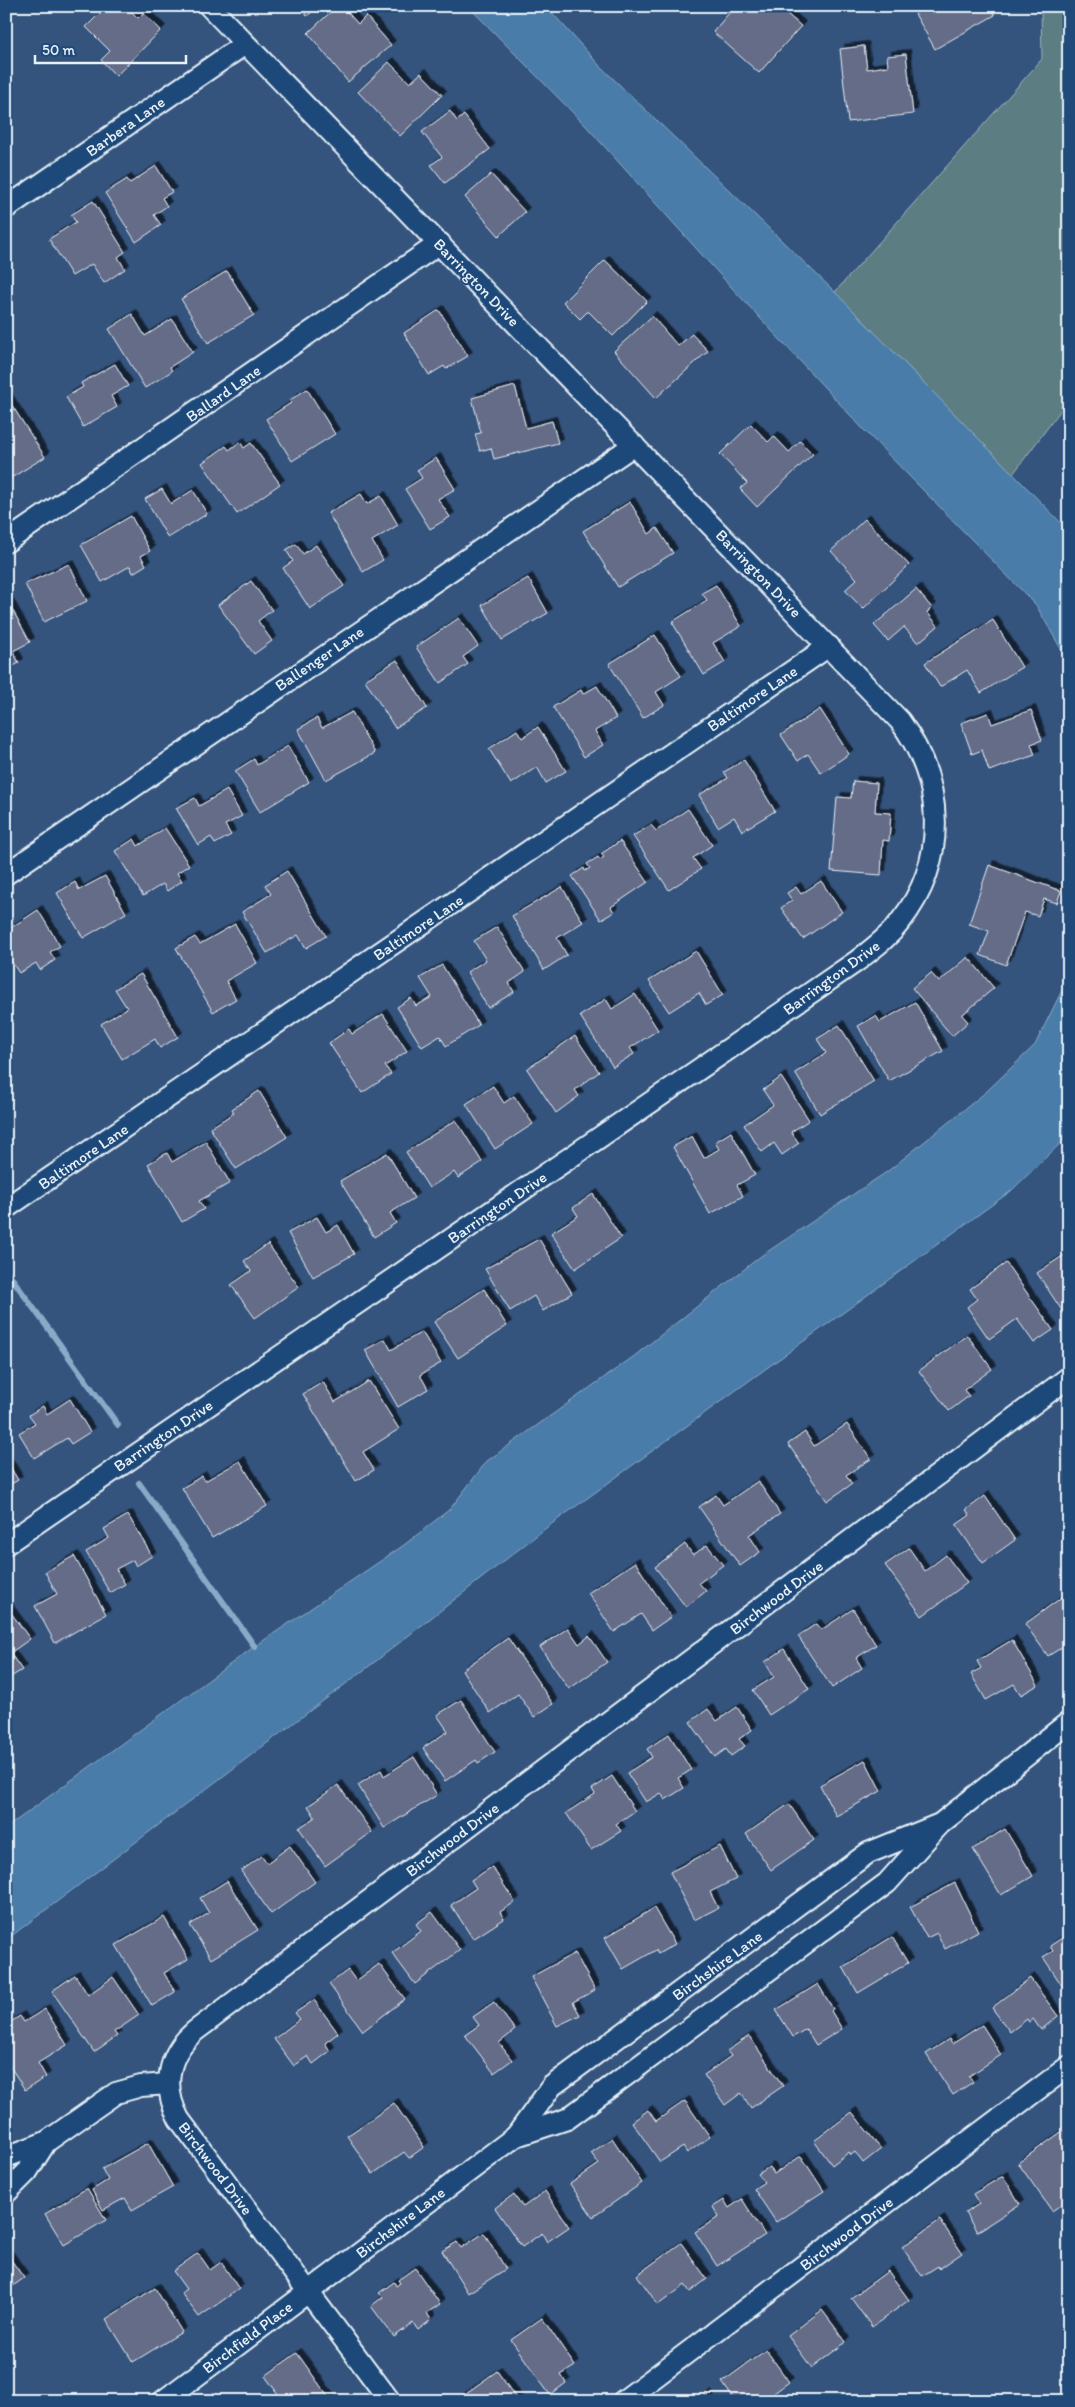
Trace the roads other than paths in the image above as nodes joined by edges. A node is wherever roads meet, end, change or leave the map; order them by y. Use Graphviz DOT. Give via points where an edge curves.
graph roads {
  1 [pos="208,6"];
  2 [pos="244,44"];
  3 [pos="6,208"];
  4 [pos="440,243"];
  5 [pos="634,445"];
  6 [pos="6,542"];
  7 [pos="829,646"];
  8 [pos="6,874"];
  9 [pos="6,1208"];
  10 [pos="1069,1378"];
  11 [pos="6,1544"];
  12 [pos="1069,1722"];
  13 [pos="940,1824"];
  14 [pos="1069,2066"];
  15 [pos="168,2084"];
  16 [pos="516,2136"];
  17 [pos="46,2142"];
  18 [pos="6,2157"];
  19 [pos="6,2193"];
  20 [pos="308,2291"];
  21 [pos="163,2401"];
  22 [pos="390,2401"];
  23 [pos="623,2401"];
  1 -- 2 [label="street, Barrington Drive"];
  2 -- 3 [label="street, Barbera Lane"];
  2 -- 4 [label="street, Barrington Drive"];
  4 -- 5 [label="street, Barrington Drive"];
  4 -- 6 [label="street, Ballard Lane"];
  5 -- 7 [label="street, Barrington Drive"];
  5 -- 8 [label="street, Ballenger Lane"];
  7 -- 9 [label="street, Baltimore Lane"];
  7 -- 11 [label="street, Barrington Drive" via="900,721 920,752 931,784 935,817 931,859 917,895 888,935 857,961"];
  10 -- 15 [label="street, Birchwood Drive" via="195,2031 176,2056"];
  12 -- 13 [label="street, Birchshire Lane"];
  13 -- 16 [label="street, Birchshire Lane" via="887,1883 591,2102 567,2119"];
  13 -- 16 [label="street, Birchshire Lane" via="868,1853 552,2086"];
  14 -- 23 [label="street, Birchwood Drive"];
  15 -- 17 [label="street" via="141,2086 116,2093"];
  15 -- 20 [label="street, Birchwood Drive" via="174,2108 186,2129"];
  16 -- 20 [label="street, Birchshire Lane"];
  17 -- 18 [label="street"];
  17 -- 19 [label="street" via="27,2172"];
  20 -- 21 [label="street, Birchfield Place"];
  20 -- 22 [label="street, Birchwood Drive"];
}
